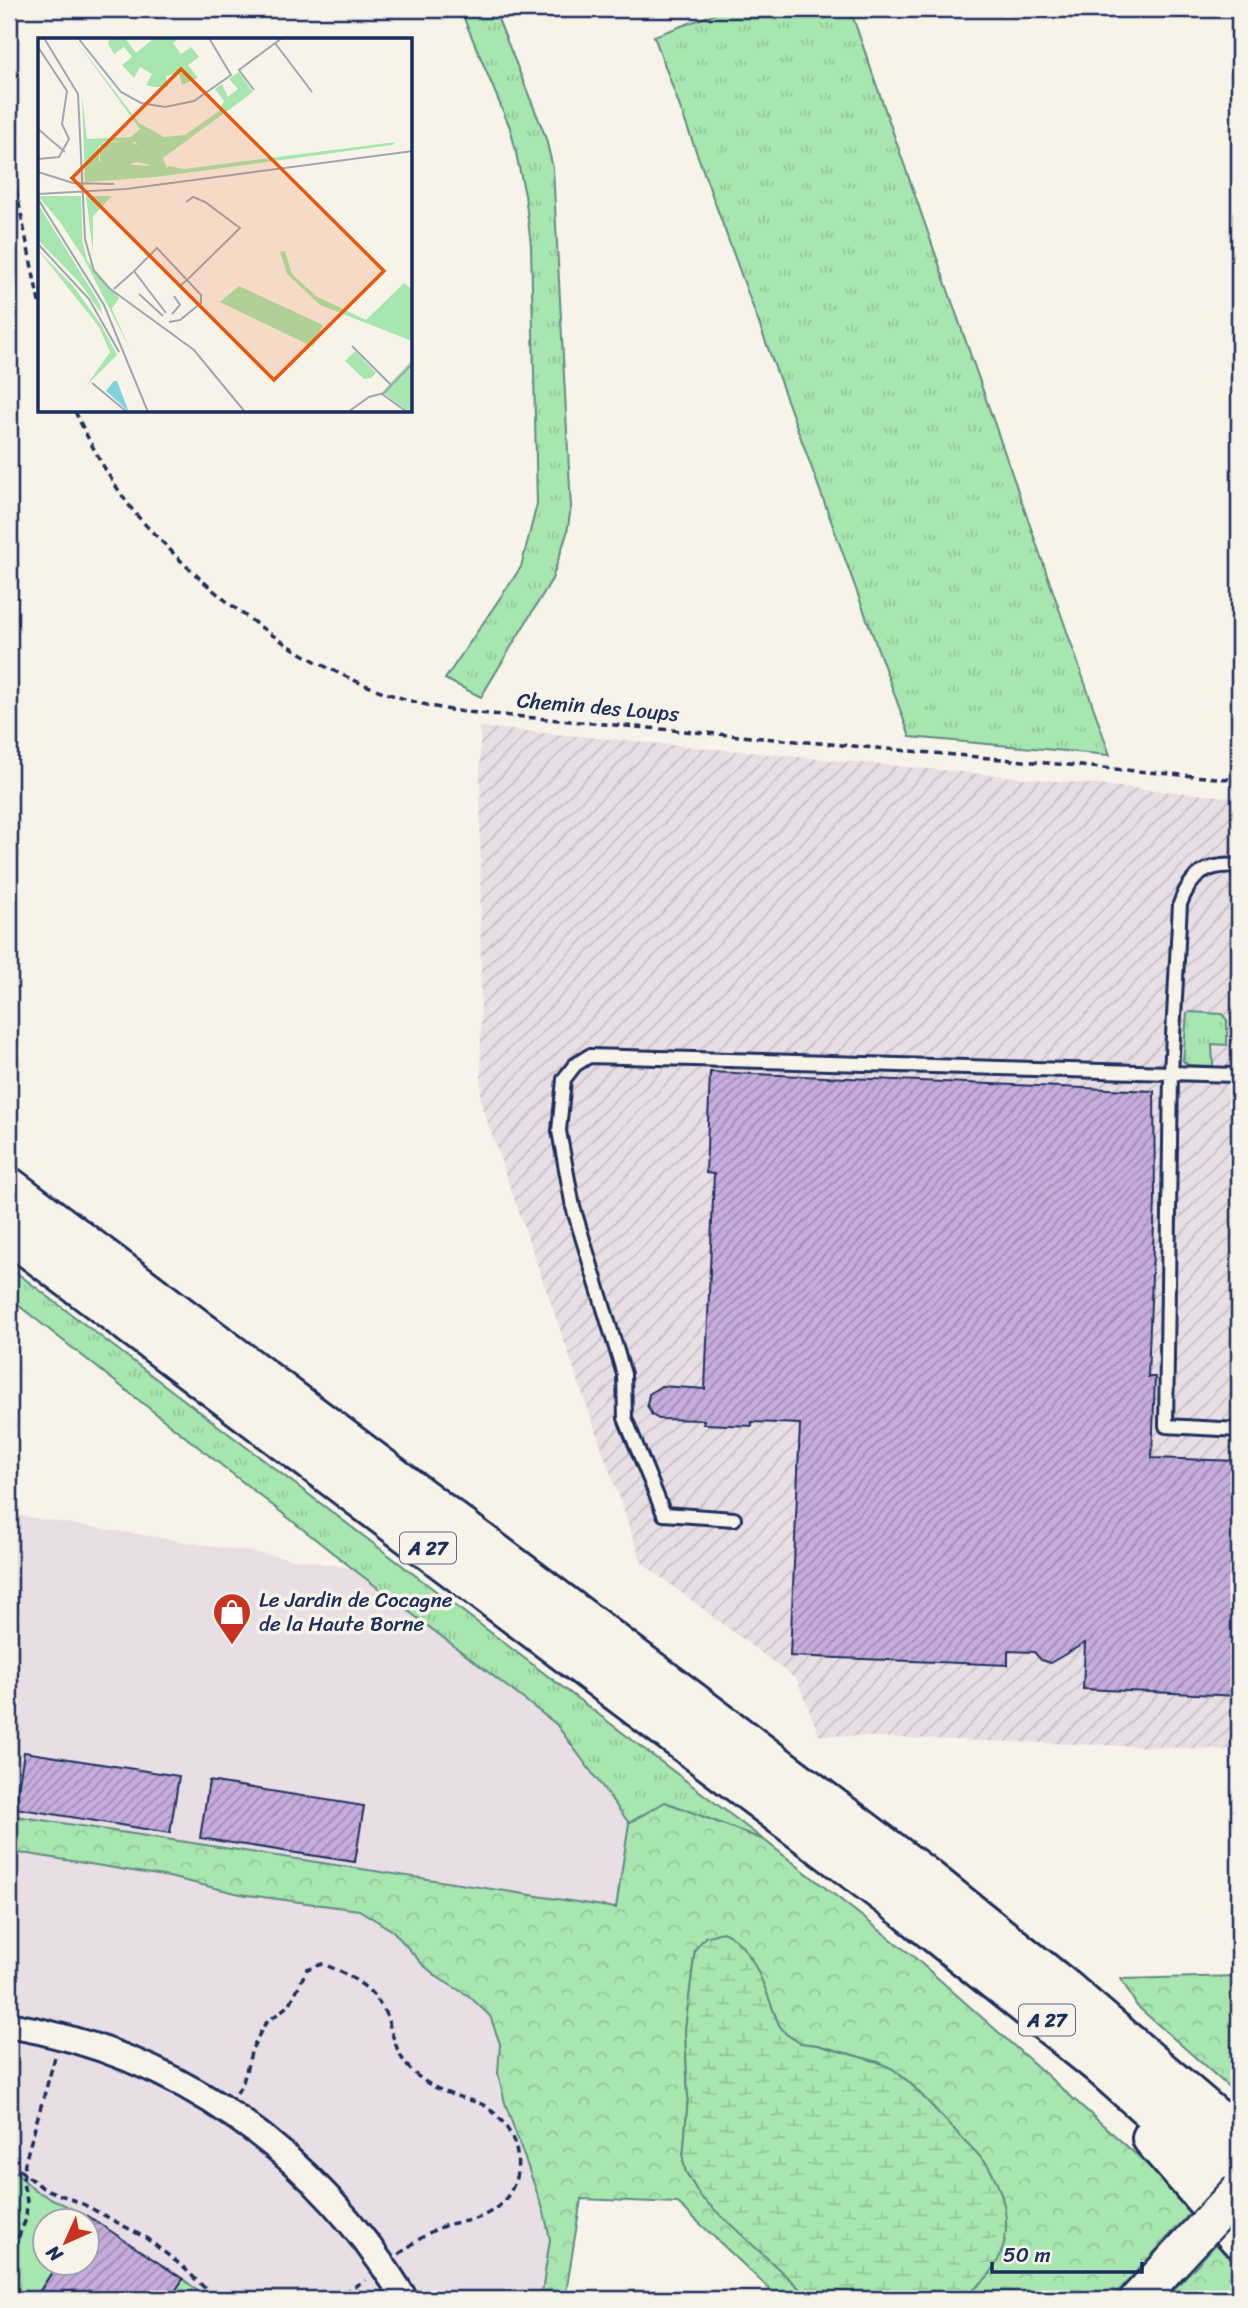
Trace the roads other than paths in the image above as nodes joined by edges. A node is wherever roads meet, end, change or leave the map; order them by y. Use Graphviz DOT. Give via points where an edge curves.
graph roads {
  1 [pos="1239,866"];
  2 [pos="1171,1073"];
  3 [pos="1235,1075"];
  4 [pos="9,1187"];
  5 [pos="9,1233"];
  6 [pos="1239,1430"];
  7 [pos="734,1519"];
  8 [pos="846,1863"];
  9 [pos="9,2025"];
  10 [pos="1239,2138"];
  11 [pos="1239,2189"];
  12 [pos="1239,2238"];
  13 [pos="405,2299"];
  14 [pos="1138,2299"];
  1 -- 2 [label="lane" via="1206,870 1192,880 1180,904"];
  2 -- 3 [label="lane"];
  2 -- 6 [label="lane" via="1166,1426"];
  2 -- 7 [label="lane" via="589,1056 575,1066 564,1079 559,1131 572,1207 624,1374 625,1418 664,1514"];
  4 -- 10 [label="highway, A 27" via="929,1880 1097,2015"];
  5 -- 8 [label="highway, A 27"];
  8 -- 11 [label="highway, A 27" via="1034,2010"];
  8 -- 12 [label="highway" via="1086,2074 1159,2146"];
  9 -- 13 [label="street" via="53,2048 136,2062 226,2109 312,2178 350,2220 374,2272"];
  11 -- 14 [label="main road, bridge"];
}
